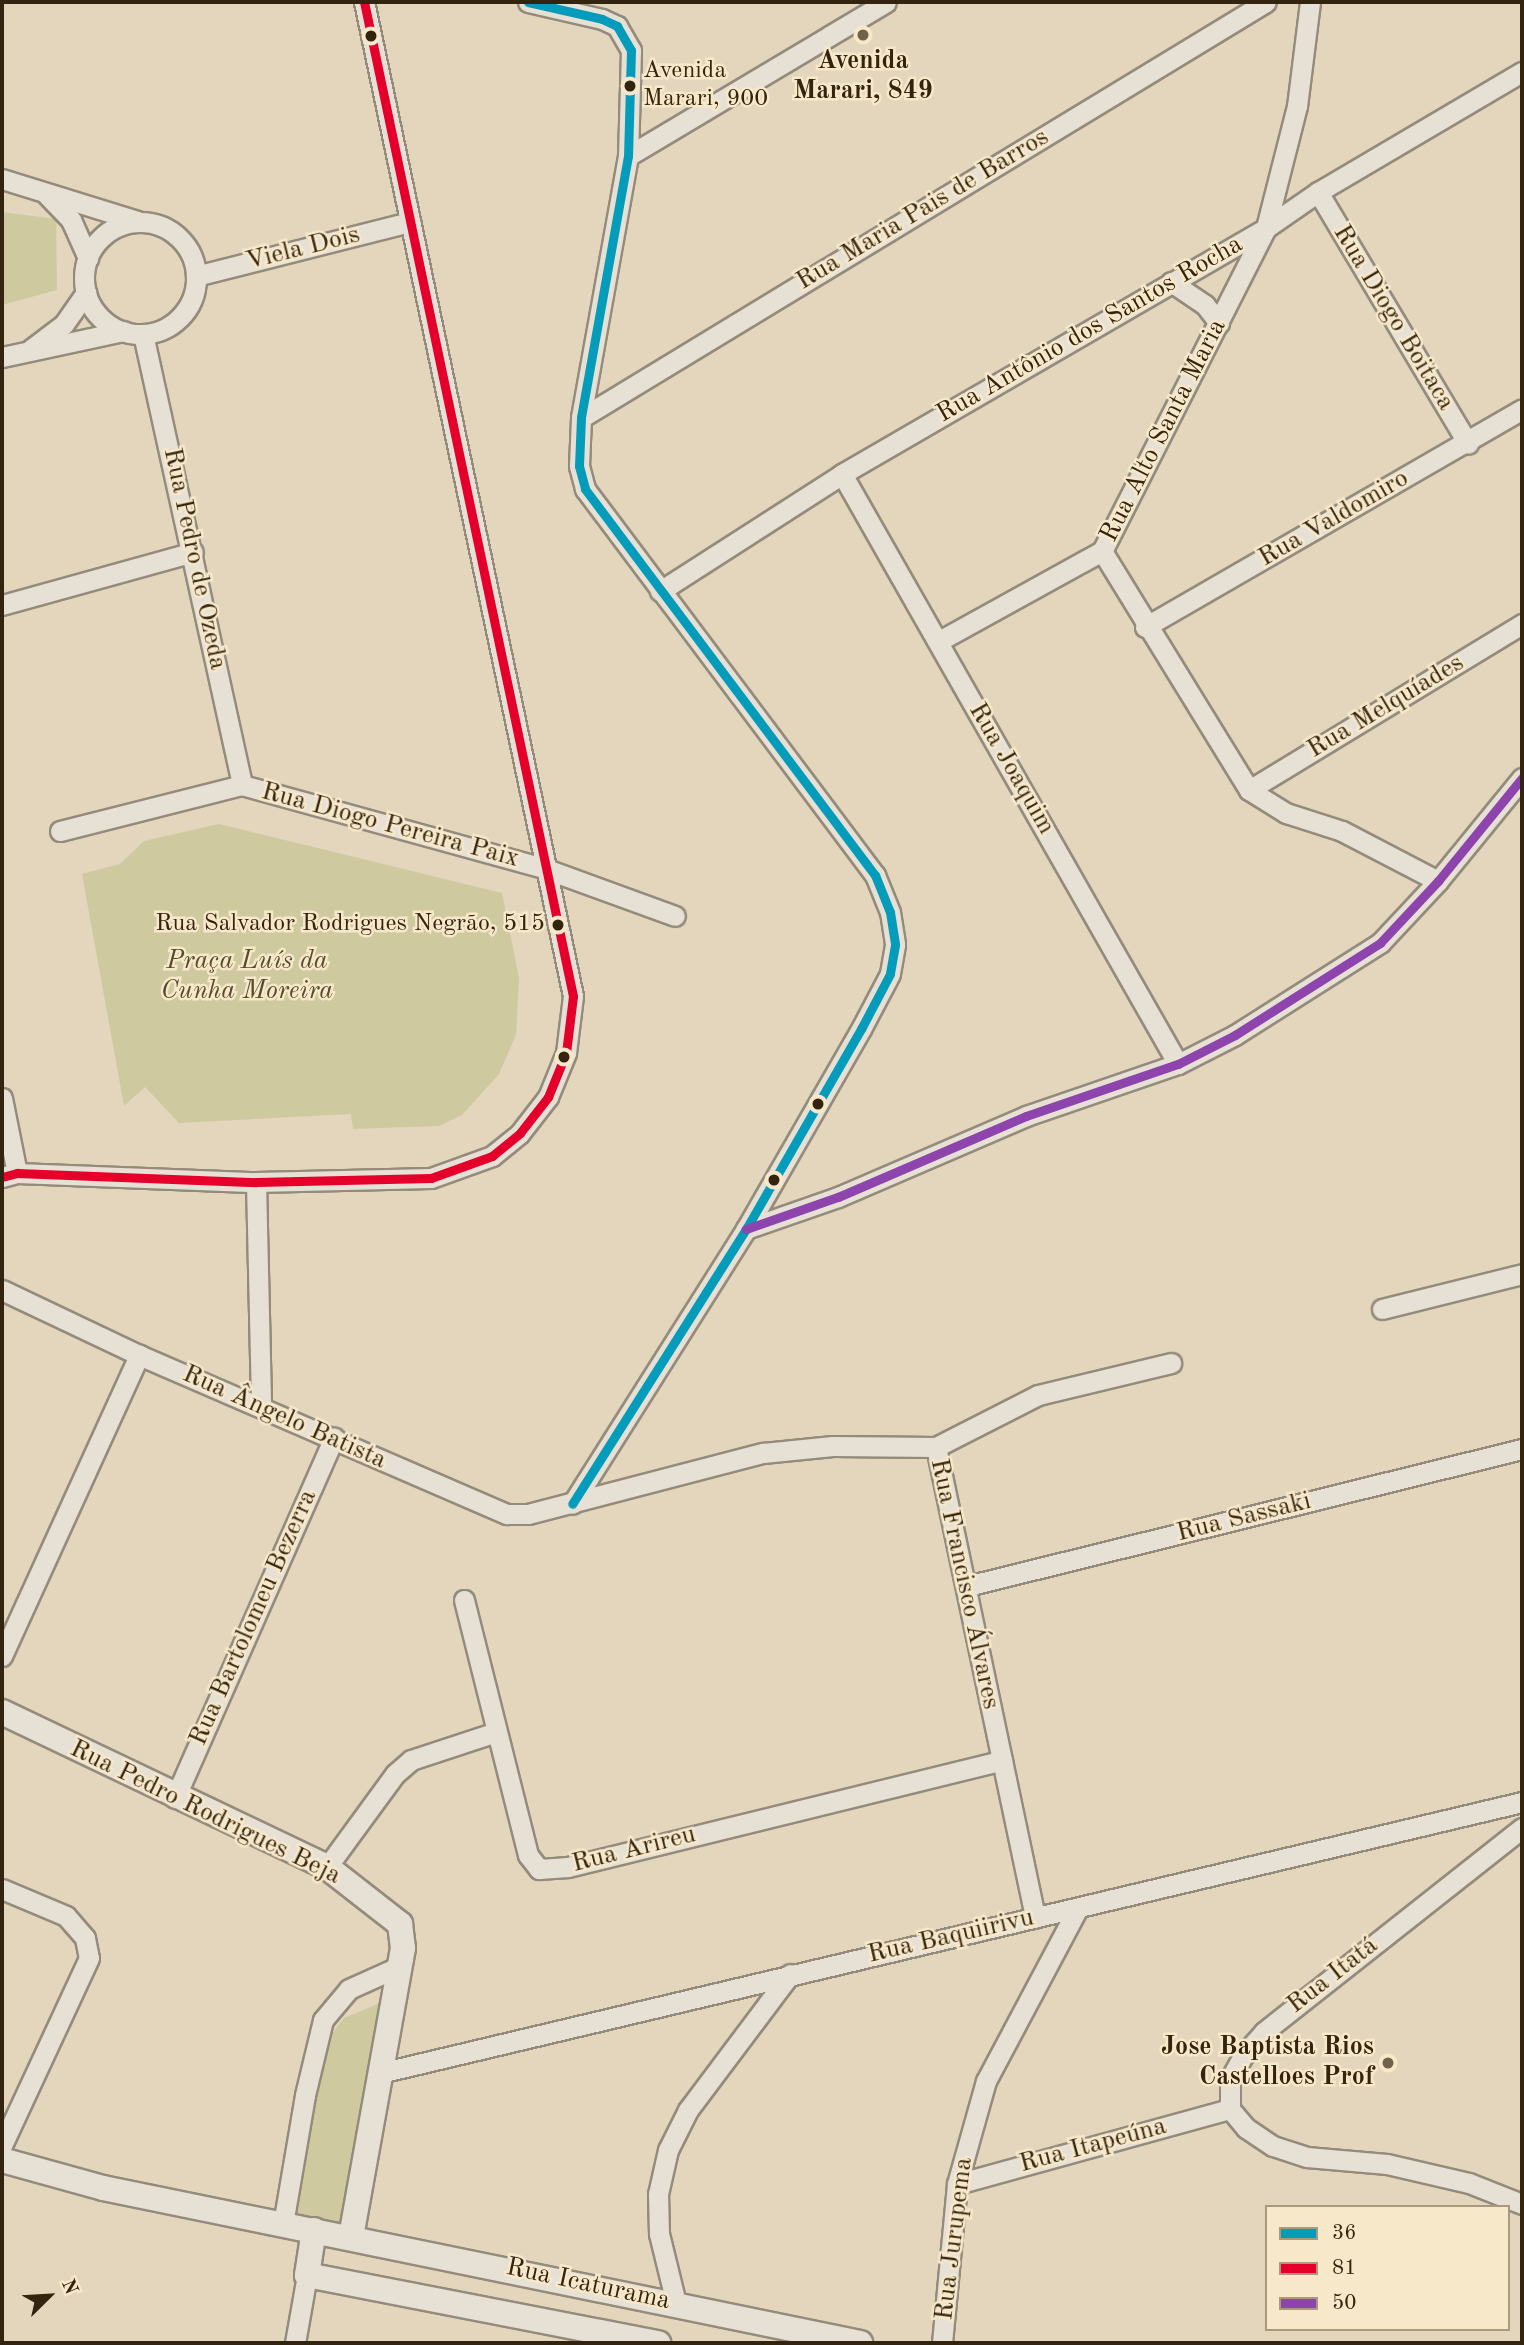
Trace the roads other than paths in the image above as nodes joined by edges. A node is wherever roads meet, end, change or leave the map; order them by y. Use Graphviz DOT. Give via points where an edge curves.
graph roads {
  1 [pos="364,2"];
  2 [pos="528,2"];
  3 [pos="886,2"];
  4 [pos="1266,2"];
  5 [pos="1310,2"];
  6 [pos="575,6"];
  7 [pos="1522,72"];
  8 [pos="628,156"];
  9 [pos="2,179"];
  10 [pos="1318,192"];
  11 [pos="46,194"];
  12 [pos="138,221"];
  13 [pos="410,222"];
  14 [pos="1266,228"];
  15 [pos="88,258"];
  16 [pos="197,276"];
  17 [pos="1171,282"];
  18 [pos="86,292"];
  19 [pos="1219,323"];
  20 [pos="123,331"];
  21 [pos="143,334"];
  22 [pos="28,352"];
  23 [pos="2,358"];
  24 [pos="1522,409"];
  25 [pos="581,418"];
  26 [pos="1468,444"];
  27 [pos="842,474"];
  28 [pos="1102,551"];
  29 [pos="193,552"];
  30 [pos="660,591"];
  31 [pos="2,606"];
  32 [pos="1522,624"];
  33 [pos="1145,627"];
  34 [pos="939,641"];
  35 [pos="1522,778"];
  36 [pos="242,785"];
  37 [pos="1249,790"];
  38 [pos="60,831"];
  39 [pos="546,869"];
  40 [pos="1438,881"];
  41 [pos="675,916"];
  42 [pos="1178,1064"];
  43 [pos="2,1098"];
  44 [pos="9,1175"];
  45 [pos="256,1182"];
  46 [pos="746,1229"];
  47 [pos="1522,1274"];
  48 [pos="2,1290"];
  49 [pos="1382,1310"];
  50 [pos="139,1355"];
  51 [pos="1171,1363"];
  52 [pos="261,1405"];
  53 [pos="334,1438"];
  54 [pos="936,1447"];
  55 [pos="1522,1449"];
  56 [pos="572,1504"];
  57 [pos="967,1586"];
  58 [pos="464,1600"];
  59 [pos="2,1656"];
  60 [pos="2,1712"];
  61 [pos="496,1732"];
  62 [pos="1002,1760"];
  63 [pos="175,1798"];
  64 [pos="1522,1802"];
  65 [pos="1522,1828"];
  66 [pos="327,1867"];
  67 [pos="2,1889"];
  68 [pos="1077,1908"];
  69 [pos="1035,1918"];
  70 [pos="400,1966"];
  71 [pos="790,1974"];
  72 [pos="380,2073"];
  73 [pos="1230,2109"];
  74 [pos="2,2145"];
  75 [pos="2,2160"];
  76 [pos="957,2183"];
  77 [pos="1522,2204"];
  78 [pos="283,2224"];
  79 [pos="314,2230"];
  80 [pos="351,2236"];
  81 [pos="307,2275"];
  82 [pos="676,2303"];
  83 [pos="295,2343"];
  84 [pos="658,2343"];
  85 [pos="860,2343"];
  86 [pos="942,2343"];
  1 -- 13 [label="street"];
  2 -- 6 [label="street"];
  3 -- 8 [label="street"];
  4 -- 25 [label="street, Rua Maria Pais de Barros"];
  5 -- 14 [label="street, Rua Alto Santa Maria" via="1297,106"];
  6 -- 8 [label="street" via="626,37 631,50"];
  7 -- 10 [label="street, Rua Antônio dos Santos Rocha"];
  8 -- 25 [label="street"];
  9 -- 11 [label="street"];
  10 -- 14 [label="street, Rua Antônio dos Santos Rocha"];
  10 -- 26 [label="street, Rua Diogo Boitaca"];
  11 -- 12 [label="street"];
  11 -- 15 [label="street" via="71,220"];
  12 -- 15 [label="street" via="110,230"];
  12 -- 16 [label="street" via="167,228 178,237 188,248"];
  13 -- 16 [label="street, Viela Dois"];
  13 -- 39 [label="street"];
  14 -- 17 [label="street, Rua Antônio dos Santos Rocha"];
  14 -- 19 [label="street, Rua Alto Santa Maria"];
  15 -- 18 [label="street"];
  16 -- 21 [label="street" via="190,304 181,316"];
  17 -- 19 [label="street" via="1205,305"];
  17 -- 27 [label="street, Rua Antônio dos Santos Rocha"];
  18 -- 20 [label="street" via="105,322"];
  18 -- 22 [label="street" via="64,324"];
  19 -- 28 [label="street, Rua Alto Santa Maria"];
  20 -- 21 [label="street"];
  20 -- 22 [label="street"];
  21 -- 29 [label="street, Rua Pedro de Ozeda"];
  22 -- 23 [label="street"];
  24 -- 26 [label="street, Rua Valdomiro"];
  25 -- 30 [label="street" via="579,466 585,489"];
  26 -- 33 [label="street, Rua Valdomiro"];
  27 -- 30 [label="street, Rua Antônio dos Santos Rocha"];
  27 -- 34 [label="street, Rua Joaquim"];
  28 -- 33 [label="street, Rua Alto Santa Maria"];
  28 -- 34 [label="street"];
  29 -- 31 [label="street"];
  29 -- 36 [label="street, Rua Pedro de Ozeda"];
  30 -- 46 [label="street" via="875,875 890,912 893,934 890,974"];
  32 -- 37 [label="street, Rua Melquíades"];
  33 -- 37 [label="street, Rua Alto Santa Maria"];
  34 -- 42 [label="street, Rua Joaquim"];
  35 -- 40 [label="street"];
  36 -- 38 [label="street, Rua Diogo Pereira Paix"];
  36 -- 39 [label="street, Rua Diogo Pereira Paix"];
  37 -- 40 [label="street, Rua Alto Santa Maria" via="1286,813 1342,831"];
  39 -- 41 [label="street, Rua Diogo Pereira Paix"];
  39 -- 45 [label="street" via="573,996 563,1062 548,1097 520,1133 492,1156 431,1178"];
  40 -- 42 [label="street" via="1380,943 1235,1035"];
  42 -- 46 [label="street" via="1026,1116 838,1197"];
  43 -- 44 [label="street"];
  44 -- 45 [label="street"];
  45 -- 52 [label="street"];
  46 -- 56 [label="street"];
  47 -- 49 [label="street"];
  48 -- 50 [label="street, Rua Ângelo Batista"];
  50 -- 52 [label="street, Rua Ângelo Batista"];
  50 -- 59 [label="street"];
  51 -- 54 [label="street" via="1038,1395"];
  52 -- 53 [label="street, Rua Ângelo Batista"];
  53 -- 56 [label="street, Rua Ângelo Batista" via="508,1514"];
  53 -- 63 [label="street, Rua Bartolomeu Bezerra"];
  54 -- 56 [label="street, Rua Francisco Álvares" via="833,1446 764,1453"];
  54 -- 57 [label="street, Rua Francisco Álvares"];
  55 -- 57 [label="street, Rua Sassaki"];
  57 -- 62 [label="street, Rua Francisco Álvares"];
  58 -- 61 [label="street, Rua Arireu"];
  60 -- 63 [label="street, Rua Pedro Rodrigues Beja"];
  61 -- 62 [label="street, Rua Arireu" via="528,1855 533,1865 548,1870"];
  61 -- 66 [label="street" via="411,1760 395,1774"];
  62 -- 69 [label="street, Rua Francisco Álvares"];
  63 -- 66 [label="street, Rua Pedro Rodrigues Beja"];
  64 -- 68 [label="street, Rua Baquiirivu"];
  65 -- 73 [label="street, Rua Itatá" via="1264,2032 1244,2054 1230,2080"];
  66 -- 70 [label="street, Rua Pedro Rodrigues Beja" via="393,1915 404,1935"];
  67 -- 74 [label="street" via="66,1916 88,1947 83,1976"];
  68 -- 69 [label="street, Rua Baquiirivu"];
  68 -- 76 [label="street, Rua Jurupema" via="986,2081"];
  69 -- 71 [label="street, Rua Baquiirivu"];
  70 -- 72 [label="street, Rua Pedro Rodrigues Beja"];
  70 -- 78 [label="street" via="349,1989 323,2020"];
  71 -- 72 [label="street, Rua Baquiirivu"];
  71 -- 82 [label="street" via="688,2110 668,2150 658,2194 659,2234"];
  72 -- 80 [label="street, Rua Pedro Rodrigues Beja"];
  73 -- 76 [label="street, Rua Itapeúna"];
  73 -- 77 [label="street" via="1246,2128 1273,2146 1307,2157 1387,2164 1469,2183"];
  75 -- 78 [label="street, Rua Icaturama" via="103,2188"];
  76 -- 86 [label="street, Rua Jurupema"];
  78 -- 79 [label="street, Rua Icaturama"];
  79 -- 80 [label="street, Rua Icaturama"];
  79 -- 81 [label="street"];
  80 -- 82 [label="street, Rua Icaturama"];
  81 -- 83 [label="street"];
  81 -- 84 [label="street, Rua Icaturama"];
  82 -- 85 [label="street, Rua Icaturama"];
}
